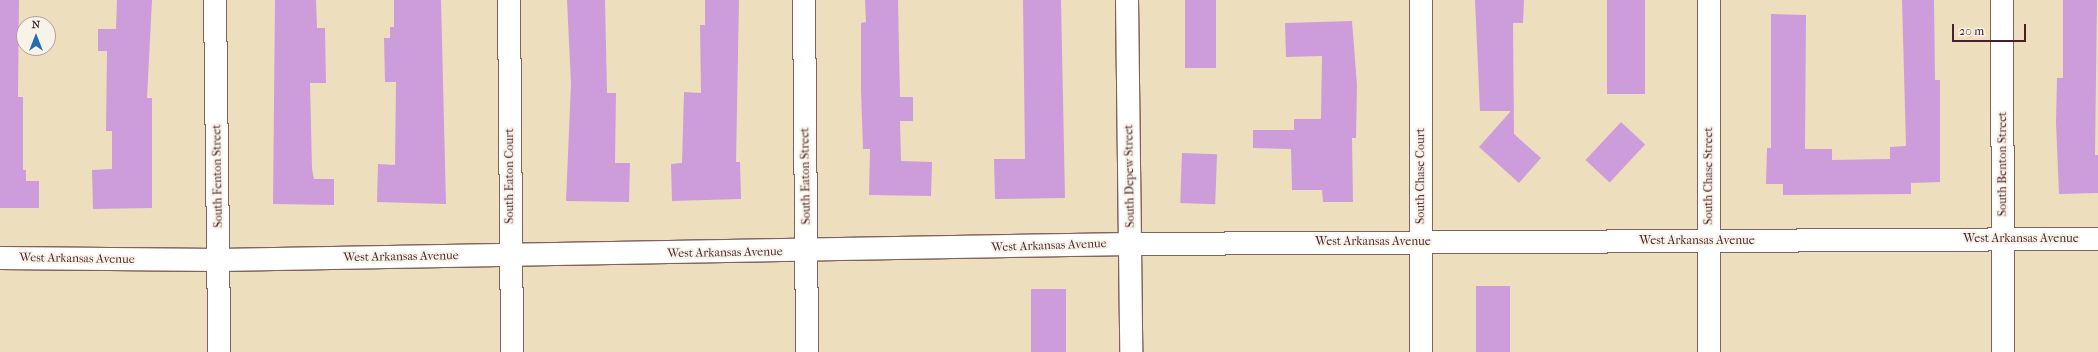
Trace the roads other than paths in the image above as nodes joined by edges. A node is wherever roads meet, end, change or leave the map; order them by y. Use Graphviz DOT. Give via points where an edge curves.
graph roads {
  1 [pos="215,0"];
  2 [pos="509,0"];
  3 [pos="804,0"];
  4 [pos="1127,0"];
  5 [pos="1421,0"];
  6 [pos="1708,0"];
  7 [pos="2002,0"];
  8 [pos="2003,239"];
  9 [pos="2098,239"];
  10 [pos="1421,242"];
  11 [pos="1709,242"];
  12 [pos="1131,244"];
  13 [pos="807,253"];
  14 [pos="511,255"];
  15 [pos="0,258"];
  16 [pos="219,260"];
  17 [pos="219,352"];
  18 [pos="512,352"];
  19 [pos="807,352"];
  20 [pos="1131,352"];
  21 [pos="1421,352"];
  22 [pos="1709,352"];
  23 [pos="2003,352"];
  1 -- 16 [label="street, South Fenton Street"];
  2 -- 14 [label="street, South Eaton Court"];
  3 -- 13 [label="street, South Eaton Street"];
  4 -- 12 [label="street, South Depew Street"];
  5 -- 10 [label="street, South Chase Court"];
  6 -- 11 [label="street, South Chase Street"];
  7 -- 8 [label="street, South Benton Street"];
  8 -- 9 [label="street, West Arkansas Avenue"];
  8 -- 11 [label="street, West Arkansas Avenue"];
  8 -- 23 [label="street, South Benton Street"];
  10 -- 11 [label="street, West Arkansas Avenue"];
  10 -- 12 [label="street, West Arkansas Avenue"];
  10 -- 21 [label="street, South Chase Court"];
  11 -- 22 [label="street, South Chase Street"];
  12 -- 13 [label="street, West Arkansas Avenue"];
  12 -- 20 [label="street, South Depew Street"];
  13 -- 14 [label="street, West Arkansas Avenue"];
  13 -- 19 [label="street, South Eaton Street"];
  14 -- 16 [label="street, West Arkansas Avenue"];
  14 -- 18 [label="street, South Eaton Court"];
  15 -- 16 [label="street, West Arkansas Avenue"];
  16 -- 17 [label="street, South Fenton Street"];
}
